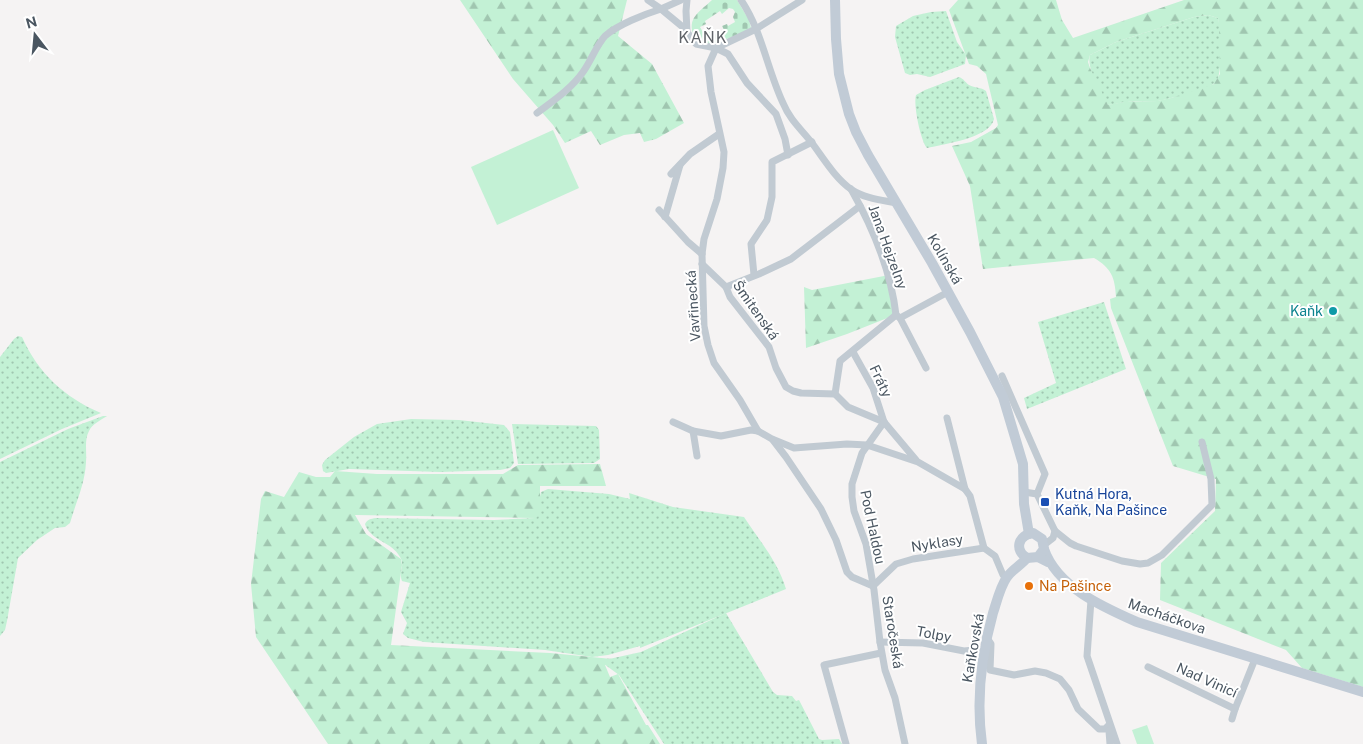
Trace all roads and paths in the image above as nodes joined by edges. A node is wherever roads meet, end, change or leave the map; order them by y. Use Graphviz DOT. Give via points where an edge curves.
graph roads {
  1 [pos="648,0"];
  2 [pos="681,0"];
  3 [pos="687,0"];
  4 [pos="741,0"];
  5 [pos="802,0"];
  6 [pos="836,0"];
  7 [pos="660,9"];
  8 [pos="756,29"];
  9 [pos="687,32"];
  10 [pos="716,48"];
  11 [pos="782,103"];
  12 [pos="772,109"];
  13 [pos="537,113"];
  14 [pos="719,134"];
  15 [pos="812,142"];
  16 [pos="788,155"];
  17 [pos="680,164"];
  18 [pos="671,174"];
  19 [pos="851,189"];
  20 [pos="896,203"];
  21 [pos="860,206"];
  22 [pos="659,210"];
  23 [pos="665,217"];
  24 [pos="702,254"];
  25 [pos="702,264"];
  26 [pos="754,275"];
  27 [pos="723,284"];
  28 [pos="704,287"];
  29 [pos="948,292"];
  30 [pos="898,316"];
  31 [pos="852,352"];
  32 [pos="926,368"];
  33 [pos="1002,376"];
  34 [pos="835,394"];
  35 [pos="947,418"];
  36 [pos="674,422"];
  37 [pos="884,422"];
  38 [pos="758,431"];
  39 [pos="694,432"];
  40 [pos="772,439"];
  41 [pos="1202,442"];
  42 [pos="867,445"];
  43 [pos="794,448"];
  44 [pos="697,456"];
  45 [pos="786,456"];
  46 [pos="918,462"];
  47 [pos="965,488"];
  48 [pos="1024,492"];
  49 [pos="1037,494"];
  50 [pos="1055,530"];
  51 [pos="1029,534"];
  52 [pos="984,548"];
  53 [pos="1042,551"];
  54 [pos="1022,558"];
  55 [pos="1007,578"];
  56 [pos="873,586"];
  57 [pos="1091,600"];
  58 [pos="987,638"];
  59 [pos="880,642"];
  60 [pos="984,649"];
  61 [pos="881,653"];
  62 [pos="1258,660"];
  63 [pos="1148,667"];
  64 [pos="1363,692"];
  65 [pos="1236,709"];
  66 [pos="1232,719"];
  67 [pos="1109,726"];
  68 [pos="846,744"];
  69 [pos="905,744"];
  70 [pos="982,744"];
  71 [pos="1110,744"];
  72 [pos="1117,744"];
  1 -- 7 [label="street"];
  2 -- 7 [label="street"];
  3 -- 9 [label="street"];
  4 -- 8 [label="street"];
  5 -- 8 [label="street"];
  6 -- 20 [label="street, Kolínská" via="839,74 849,114"];
  7 -- 9 [label="street"];
  7 -- 13 [label="street" via="605,36 583,73 565,92"];
  8 -- 10 [label="street"];
  8 -- 11 [label="street"];
  9 -- 10 [label="street" via="696,44"];
  10 -- 12 [label="street" via="728,54 747,83"];
  10 -- 14 [label="street, Vavřinecká" via="708,66"];
  11 -- 12 [label="street"];
  11 -- 15 [label="street" via="794,124"];
  12 -- 16 [label="street"];
  14 -- 17 [label="street"];
  14 -- 24 [label="street, Vavřinecká" via="724,168"];
  15 -- 16 [label="street"];
  15 -- 19 [label="street" via="825,163"];
  16 -- 26 [label="street" via="772,162 772,197 767,220 751,244"];
  17 -- 18 [label="street"];
  17 -- 23 [label="street"];
  19 -- 20 [label="street" via="861,195"];
  19 -- 21 [label="street, Jana Hejzelny"];
  20 -- 29 [label="street, Kolínská"];
  21 -- 26 [label="street" via="790,259"];
  21 -- 30 [label="street, Jana Hejzelny" via="887,272"];
  22 -- 23 [label="street, Vavřinecká"];
  23 -- 24 [label="street, Vavřinecká"];
  24 -- 25 [label="street, Vavřinecká"];
  25 -- 27 [label="street, Šmitenská"];
  25 -- 28 [label="street, Vavřinecká"];
  26 -- 27 [label="street"];
  27 -- 28 [label="street"];
  27 -- 34 [label="street, Šmitenská" via="768,347 786,387 801,393"];
  28 -- 38 [label="street, Vavřinecká" via="704,326 714,363"];
  29 -- 30 [label="street"];
  29 -- 48 [label="street, Kolínská" via="1003,398 1023,464"];
  30 -- 31 [label="street"];
  30 -- 32 [label="street, Jana Hejzelny"];
  31 -- 34 [label="street" via="840,361"];
  31 -- 37 [label="street, Fráty" via="873,388"];
  33 -- 49 [label="street" via="1045,474"];
  34 -- 37 [label="street" via="848,407"];
  35 -- 47 [label="street"];
  36 -- 39 [label="street"];
  37 -- 42 [label="street, Pod Haldou"];
  37 -- 46 [label="street"];
  38 -- 39 [label="street" via="721,436"];
  38 -- 40 [label="street"];
  39 -- 44 [label="street"];
  40 -- 43 [label="street"];
  40 -- 45 [label="street, Staročeská"];
  41 -- 50 [label="street" via="1211,479 1212,505 1162,555 1140,564 1113,559 1076,546"];
  42 -- 43 [label="street"];
  42 -- 46 [label="street"];
  42 -- 56 [label="street, Pod Haldou" via="856,466 852,497 866,544"];
  43 -- 45 [label="street"];
  45 -- 56 [label="street, Staročeská" via="829,524 847,572"];
  46 -- 47 [label="street"];
  47 -- 52 [label="street"];
  48 -- 49 [label="street"];
  48 -- 51 [label="street, Kolínská"];
  49 -- 50 [label="street"];
  50 -- 53 [label="street" via="1053,538"];
  51 -- 53 [label="street" via="1040,536"];
  51 -- 54 [label="street, Kaňkovská" via="1020,541"];
  52 -- 55 [label="street" via="995,556"];
  52 -- 56 [label="street, Nyklasy" via="896,564"];
  53 -- 54 [label="street"];
  53 -- 57 [label="street, Macháčkova" via="1048,562"];
  54 -- 55 [label="street, Kaňkovská"];
  55 -- 58 [label="street, Kaňkovská"];
  56 -- 59 [label="street, Staročeská"];
  57 -- 62 [label="street, Macháčkova" via="1138,622"];
  57 -- 67 [label="street" via="1087,656"];
  58 -- 60 [label="street, Kaňkovská"];
  58 -- 67 [label="street" via="991,644 990,670 1014,674 1046,673 1060,679 1078,709 1099,729"];
  59 -- 60 [label="street, Tolpy" via="924,643 964,651"];
  59 -- 61 [label="street, Staročeská"];
  60 -- 70 [label="street, Kaňkovská" via="979,698"];
  61 -- 68 [label="street" via="824,665"];
  61 -- 69 [label="street, Staročeská"];
  62 -- 64 [label="street, Macháčkova"];
  62 -- 65 [label="street, Nad Vinicí"];
  63 -- 65 [label="street, Nad Vinicí"];
  65 -- 66 [label="street"];
  67 -- 71 [label="street"];
  67 -- 72 [label="street"];
}
